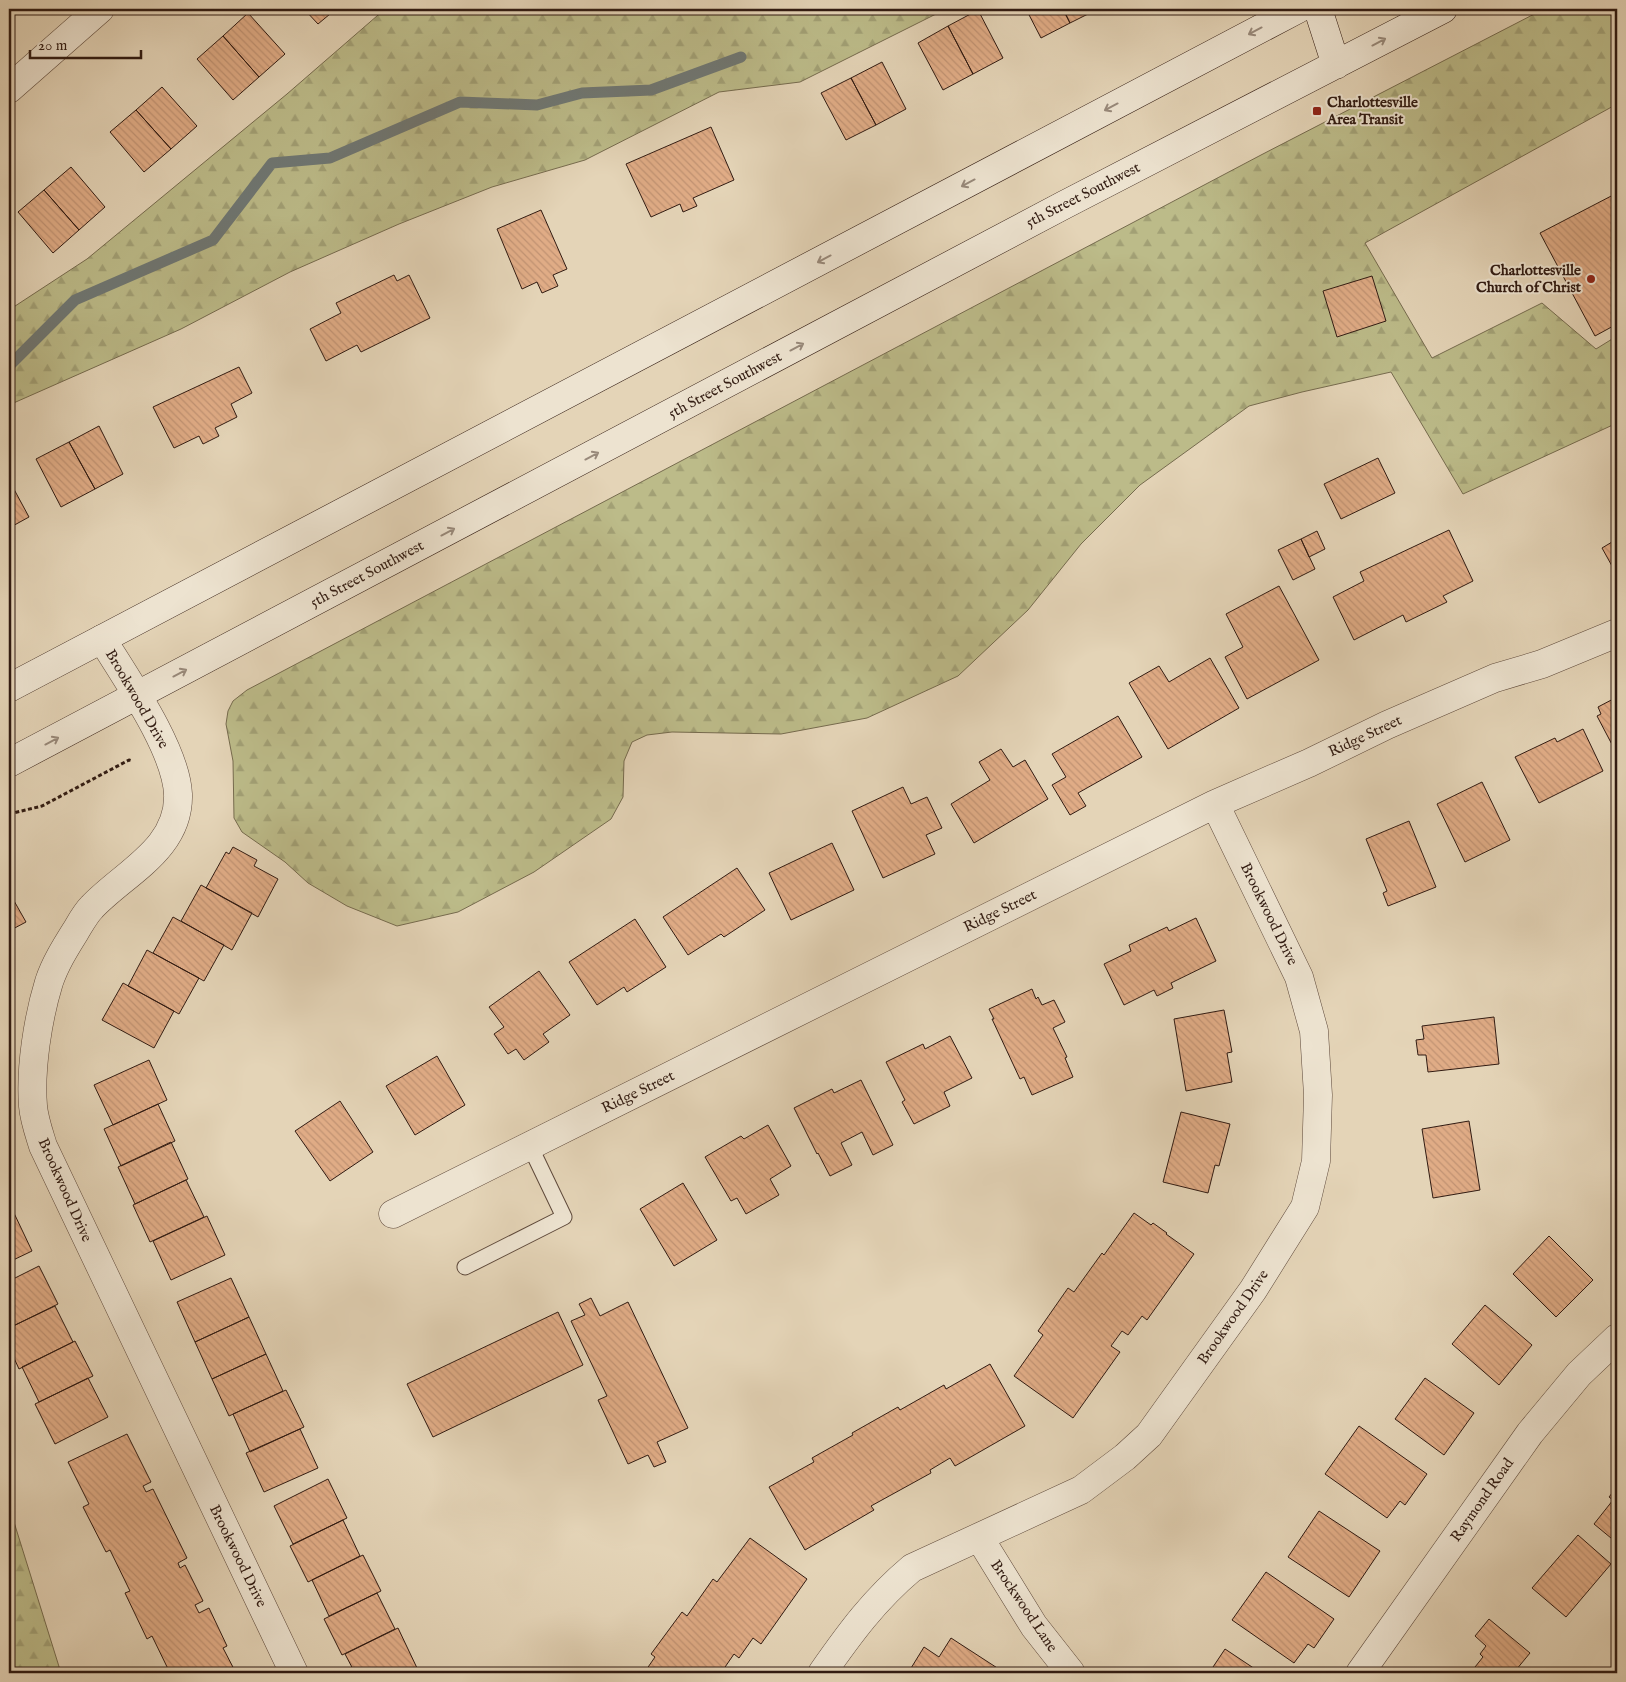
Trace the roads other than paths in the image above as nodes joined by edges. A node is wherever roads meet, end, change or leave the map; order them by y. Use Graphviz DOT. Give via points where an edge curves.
graph roads {
  1 [pos="100,9"];
  2 [pos="1298,9"];
  3 [pos="1318,9"];
  4 [pos="1442,9"];
  5 [pos="1336,65"];
  6 [pos="9,89"];
  7 [pos="1617,633"];
  8 [pos="102,639"];
  9 [pos="9,688"];
  10 [pos="137,696"];
  11 [pos="9,764"];
  12 [pos="1215,804"];
  13 [pos="530,1146"];
  14 [pos="394,1214"];
  15 [pos="465,1267"];
  16 [pos="1617,1338"];
  17 [pos="979,1538"];
  18 [pos="294,1673"];
  19 [pos="822,1673"];
  20 [pos="1071,1673"];
  21 [pos="1360,1673"];
  1 -- 6 [label="street"];
  2 -- 8 [label="street, one-way"];
  3 -- 5 [label="street"];
  5 -- 4 [label="street, 5th Street Southwest, one-way"];
  10 -- 5 [label="street, 5th Street Southwest, one-way" via="1064,204"];
  7 -- 12 [label="street, Ridge Street" via="1542,664 1495,678"];
  8 -- 9 [label="street"];
  8 -- 10 [label="street, Brookwood Drive"];
  11 -- 10 [label="street, 5th Street Southwest, one-way"];
  10 -- 18 [label="street, Brookwood Drive" via="168,753 178,795 176,811 171,829 160,847 92,908 61,955 49,982 40,1018 32,1080 33,1108 42,1146"];
  12 -- 13 [label="street, Ridge Street"];
  12 -- 17 [label="street, Brookwood Drive" via="1299,977 1314,1031 1318,1095 1316,1161 1305,1207 1253,1290 1149,1435 1082,1490"];
  13 -- 14 [label="street, Ridge Street"];
  13 -- 15 [label="lane" via="564,1218"];
  16 -- 21 [label="street, Raymond Road" via="1579,1374 1530,1433"];
  17 -- 19 [label="street, Brookwood Drive" via="912,1568 891,1586 856,1626"];
  17 -- 20 [label="street, Brockwood Lane" via="1034,1626"];
}
